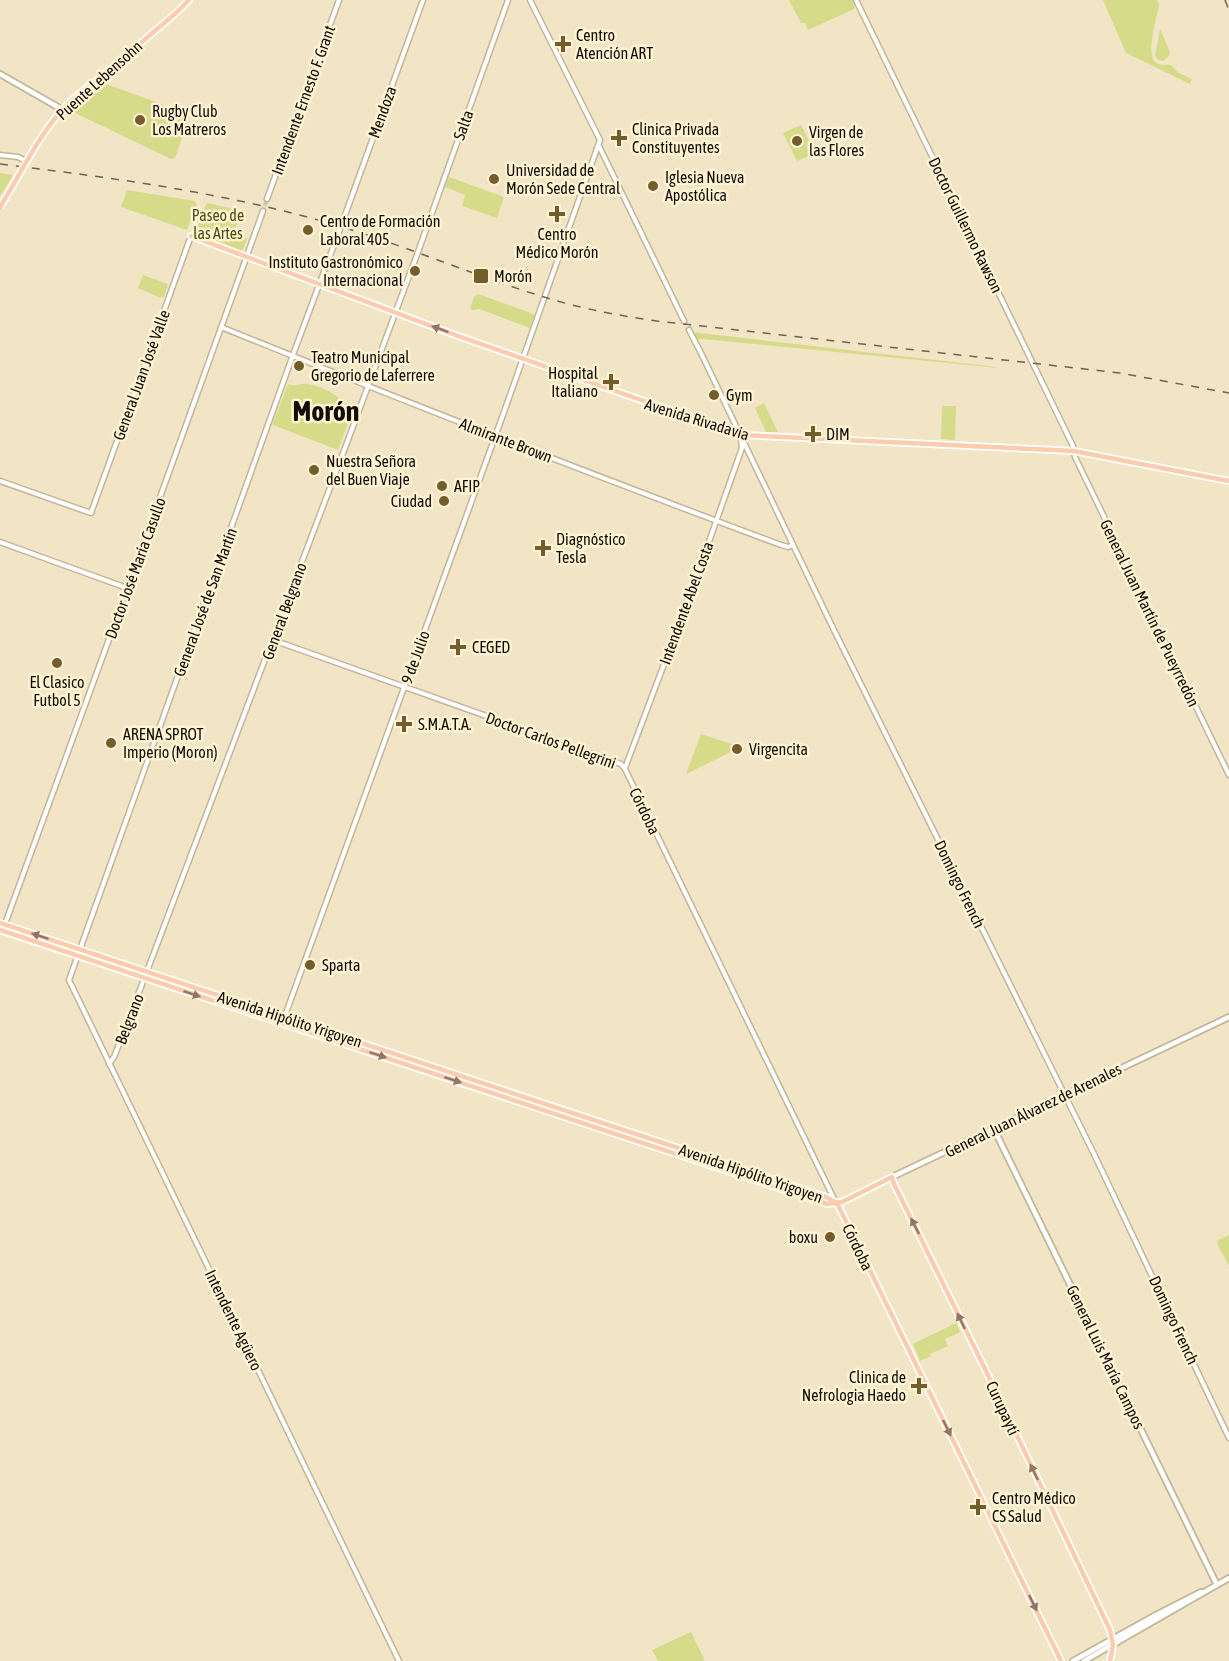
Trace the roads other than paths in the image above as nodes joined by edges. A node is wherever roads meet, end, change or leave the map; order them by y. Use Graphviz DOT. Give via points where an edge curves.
graph roads {
  1 [pos="189,0"];
  2 [pos="339,0"];
  3 [pos="423,0"];
  4 [pos="508,0"];
  5 [pos="530,0"];
  6 [pos="856,0"];
  7 [pos="0,74"];
  8 [pos="598,145"];
  9 [pos="0,155"];
  10 [pos="26,161"];
  11 [pos="267,200"];
  12 [pos="0,208"];
  13 [pos="263,211"];
  14 [pos="342,223"];
  15 [pos="191,236"];
  16 [pos="419,249"];
  17 [pos="247,257"];
  18 [pos="320,285"];
  19 [pos="395,313"];
  20 [pos="684,321"];
  21 [pos="221,327"];
  22 [pos="689,330"];
  23 [pos="293,356"];
  24 [pos="523,358"];
  25 [pos="368,386"];
  26 [pos="741,435"];
  27 [pos="495,436"];
  28 [pos="1074,451"];
  29 [pos="0,481"];
  30 [pos="1229,481"];
  31 [pos="716,521"];
  32 [pos="0,542"];
  33 [pos="793,545"];
  34 [pos="128,588"];
  35 [pos="273,640"];
  36 [pos="405,686"];
  37 [pos="625,768"];
  38 [pos="1229,774"];
  39 [pos="1,926"];
  40 [pos="79,949"];
  41 [pos="77,956"];
  42 [pos="146,972"];
  43 [pos="144,978"];
  44 [pos="69,980"];
  45 [pos="285,1017"];
  46 [pos="1229,1017"];
  47 [pos="282,1024"];
  48 [pos="109,1064"];
  49 [pos="1064,1095"];
  50 [pos="994,1129"];
  51 [pos="892,1177"];
  52 [pos="837,1203"];
  53 [pos="1229,1438"];
  54 [pos="1229,1578"];
  55 [pos="1217,1585"];
  56 [pos="1113,1642"];
  57 [pos="399,1661"];
  58 [pos="1061,1661"];
  59 [pos="1073,1661"];
  60 [pos="1083,1661"];
  61 [pos="1110,1661"];
  1 -- 12 [label="main road, Puente Lebensohn, bridge" via="53,120"];
  2 -- 11 [label="street, Intendente Ernesto F. Grant"];
  3 -- 14 [label="street, Mendoza"];
  4 -- 16 [label="street, Salta"];
  5 -- 8 [label="street, 9 de Julio" via="600,136"];
  6 -- 28 [label="street, Doctor Guillermo Rawson"];
  7 -- 10 [label="main road" via="63,110"];
  8 -- 20 [label="street"];
  8 -- 24 [label="street, 9 de Julio"];
  9 -- 10 [label="street"];
  10 -- 12 [label="main road"];
  13 -- 17 [label="street, Doctor José María Casullo"];
  14 -- 18 [label="street, General José de San Martín"];
  15 -- 17 [label="main road, Avenida Rivadavia"];
  15 -- 29 [label="street, General Juan José Valle" via="91,513"];
  16 -- 19 [label="street, General Belgrano"];
  17 -- 18 [label="main road, Avenida Rivadavia"];
  17 -- 21 [label="street, Doctor José María Casullo"];
  18 -- 19 [label="main road, Avenida Rivadavia"];
  18 -- 23 [label="street, General José de San Martín"];
  24 -- 19 [label="main road, Avenida Rivadavia, one-way"];
  19 -- 25 [label="street, General Belgrano"];
  21 -- 23 [label="street, Almirante Brown"];
  21 -- 34 [label="street, Doctor José María Casullo"];
  22 -- 26 [label="street, Domingo French"];
  23 -- 25 [label="street, Almirante Brown"];
  23 -- 40 [label="street, General José de San Martín"];
  24 -- 26 [label="main road, Avenida Rivadavia"];
  24 -- 27 [label="street, 9 de Julio"];
  25 -- 27 [label="street, Almirante Brown"];
  25 -- 35 [label="street, General Belgrano"];
  26 -- 28 [label="main road, Avenida Rivadavia"];
  26 -- 31 [label="street, Intendente Abel Costa" via="742,448"];
  26 -- 33 [label="street, Domingo French"];
  27 -- 31 [label="street, Almirante Brown"];
  27 -- 36 [label="street, 9 de Julio"];
  28 -- 30 [label="main road, Avenida Rivadavia"];
  28 -- 38 [label="street, General Juan Martín de Pueyrredón"];
  31 -- 33 [label="street, Almirante Brown" via="781,545"];
  31 -- 37 [label="street, Intendente Abel Costa"];
  32 -- 34 [label="street"];
  33 -- 49 [label="street, Domingo French"];
  34 -- 39 [label="street, Doctor José María Casullo"];
  35 -- 36 [label="street, Doctor Carlos Pellegrini"];
  35 -- 42 [label="street, General Belgrano"];
  36 -- 37 [label="street, Doctor Carlos Pellegrini"];
  36 -- 45 [label="street, 9 de Julio"];
  37 -- 52 [label="street, Córdoba"];
  40 -- 39 [label="main road, Avenida Hipólito Yrigoyen, one-way"];
  39 -- 41 [label="main road, Avenida Hipólito Yrigoyen"];
  40 -- 41 [label="street, General José de San Martín"];
  40 -- 42 [label="main road, Avenida Hipólito Yrigoyen"];
  41 -- 43 [label="main road, Avenida Hipólito Yrigoyen"];
  41 -- 44 [label="street, General José de San Martín"];
  42 -- 43 [label="street, Belgrano"];
  42 -- 45 [label="main road, Avenida Hipólito Yrigoyen"];
  43 -- 47 [label="main road, Avenida Hipólito Yrigoyen, one-way"];
  43 -- 48 [label="street, Belgrano"];
  44 -- 48 [label="street, Intendente Agüero"];
  45 -- 47 [label="street, 9 de Julio"];
  45 -- 52 [label="main road, Avenida Hipólito Yrigoyen"];
  46 -- 49 [label="main road, General Juan Álvarez de Arenales"];
  47 -- 52 [label="main road, Avenida Hipólito Yrigoyen, one-way" via="778,1188"];
  48 -- 57 [label="street, Intendente Agüero"];
  49 -- 50 [label="main road, General Juan Álvarez de Arenales"];
  49 -- 53 [label="street, Domingo French"];
  50 -- 51 [label="main road, General Juan Álvarez de Arenales"];
  50 -- 55 [label="main road, General Luis María Campos"];
  51 -- 52 [label="main road, General Juan Álvarez de Arenales"];
  56 -- 51 [label="main road, Curupaytí, one-way"];
  52 -- 58 [label="main road, Córdoba, one-way"];
  54 -- 55 [label="main road"];
  55 -- 56 [label="main road"];
  56 -- 59 [label="main road"];
  56 -- 60 [label="main road"];
  56 -- 61 [label="main road"];
}
